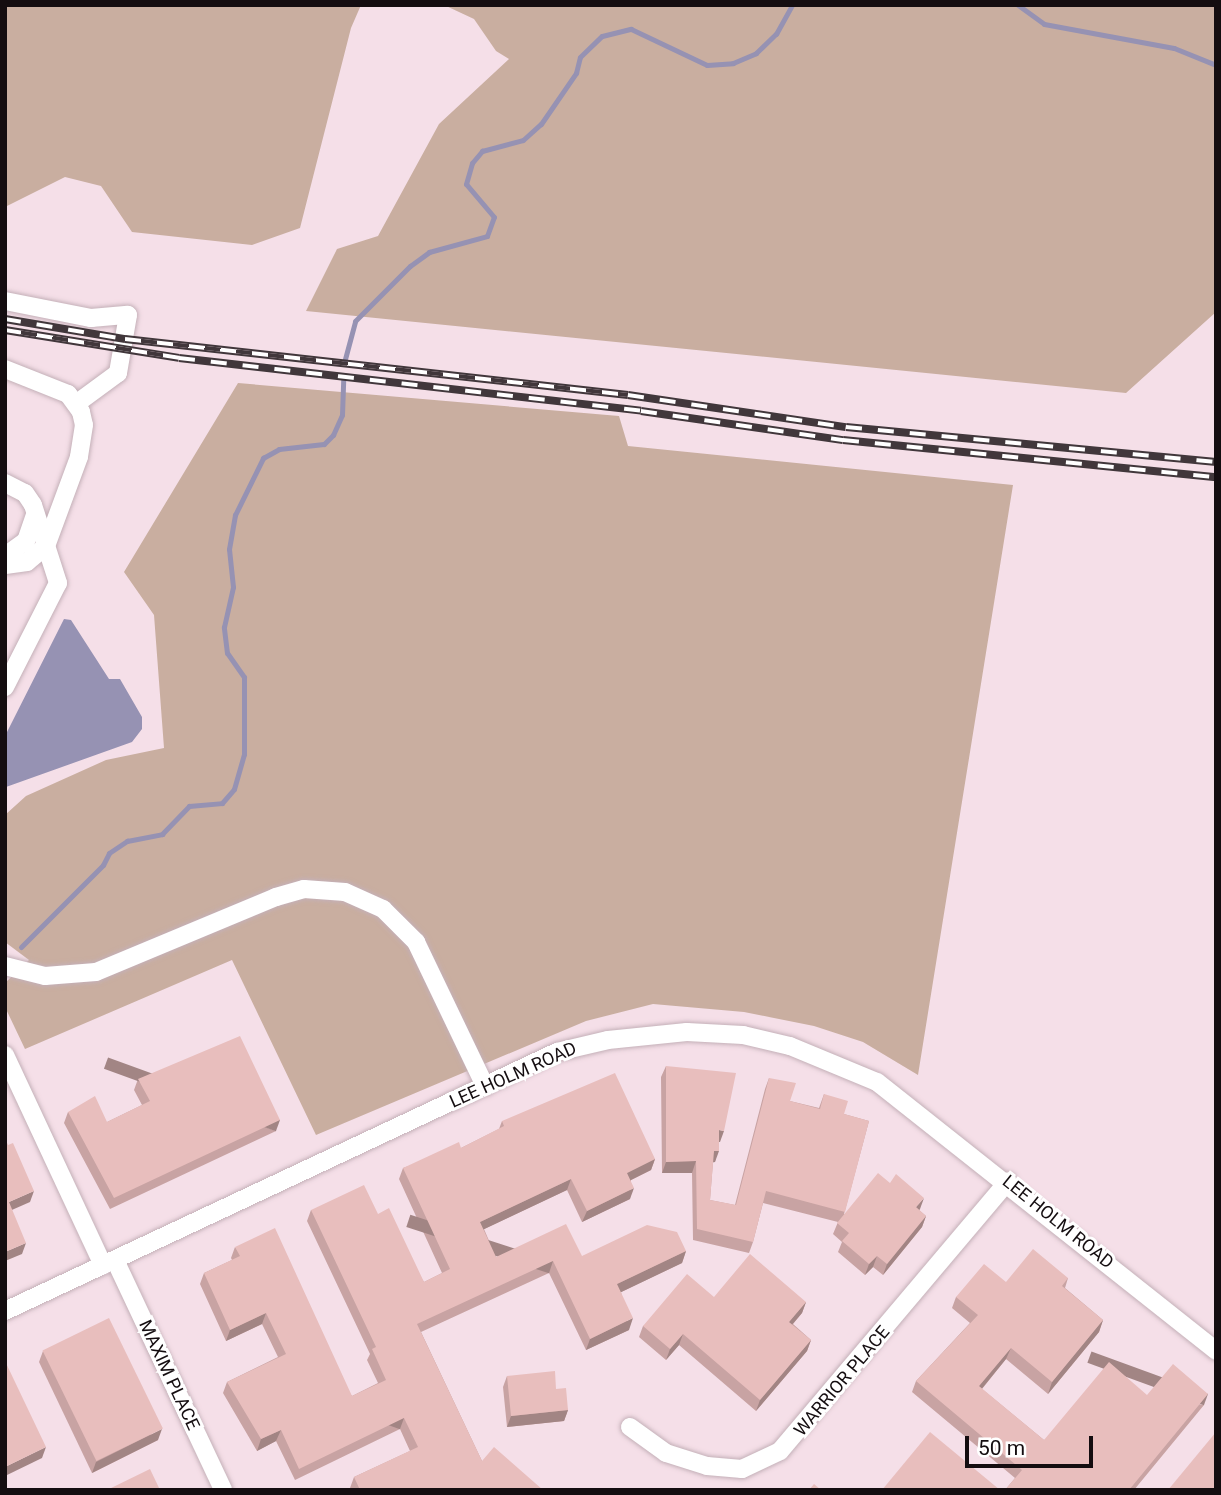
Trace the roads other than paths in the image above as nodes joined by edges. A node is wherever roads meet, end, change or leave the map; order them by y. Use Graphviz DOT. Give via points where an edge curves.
graph roads {
  1 [pos="5,301"];
  2 [pos="5,369"];
  3 [pos="76,404"];
  4 [pos="5,483"];
  5 [pos="33,505"];
  6 [pos="46,546"];
  7 [pos="5,556"];
  8 [pos="5,565"];
  9 [pos="5,687"];
  10 [pos="5,966"];
  11 [pos="5,1055"];
  12 [pos="485,1086"];
  13 [pos="1008,1181"];
  14 [pos="109,1263"];
  15 [pos="5,1311"];
  16 [pos="1216,1351"];
  17 [pos="630,1427"];
  18 [pos="223,1490"];
  1 -- 3 [label="street" via="91,318 128,315 118,373"];
  2 -- 3 [label="street" via="54,385"];
  3 -- 6 [label="street" via="84,438"];
  4 -- 5 [label="street" via="25,493"];
  5 -- 6 [label="street"];
  5 -- 7 [label="street" via="33,531"];
  6 -- 8 [label="street" via="27,562"];
  6 -- 9 [label="street" via="58,583"];
  10 -- 12 [label="street" via="45,976 96,972 276,897 304,889 345,892 383,909 416,942"];
  11 -- 14 [label="street, MAXIM PLACE"];
  12 -- 13 [label="street, LEE HOLM ROAD" via="581,1045 687,1032 755,1037 836,1061 877,1082"];
  12 -- 14 [label="street, LEE HOLM ROAD"];
  13 -- 16 [label="street, LEE HOLM ROAD"];
  13 -- 17 [label="street, WARRIOR PLACE" via="780,1451 742,1469 707,1466 666,1453"];
  14 -- 15 [label="street, LEE HOLM ROAD"];
  14 -- 18 [label="street, MAXIM PLACE"];
}
